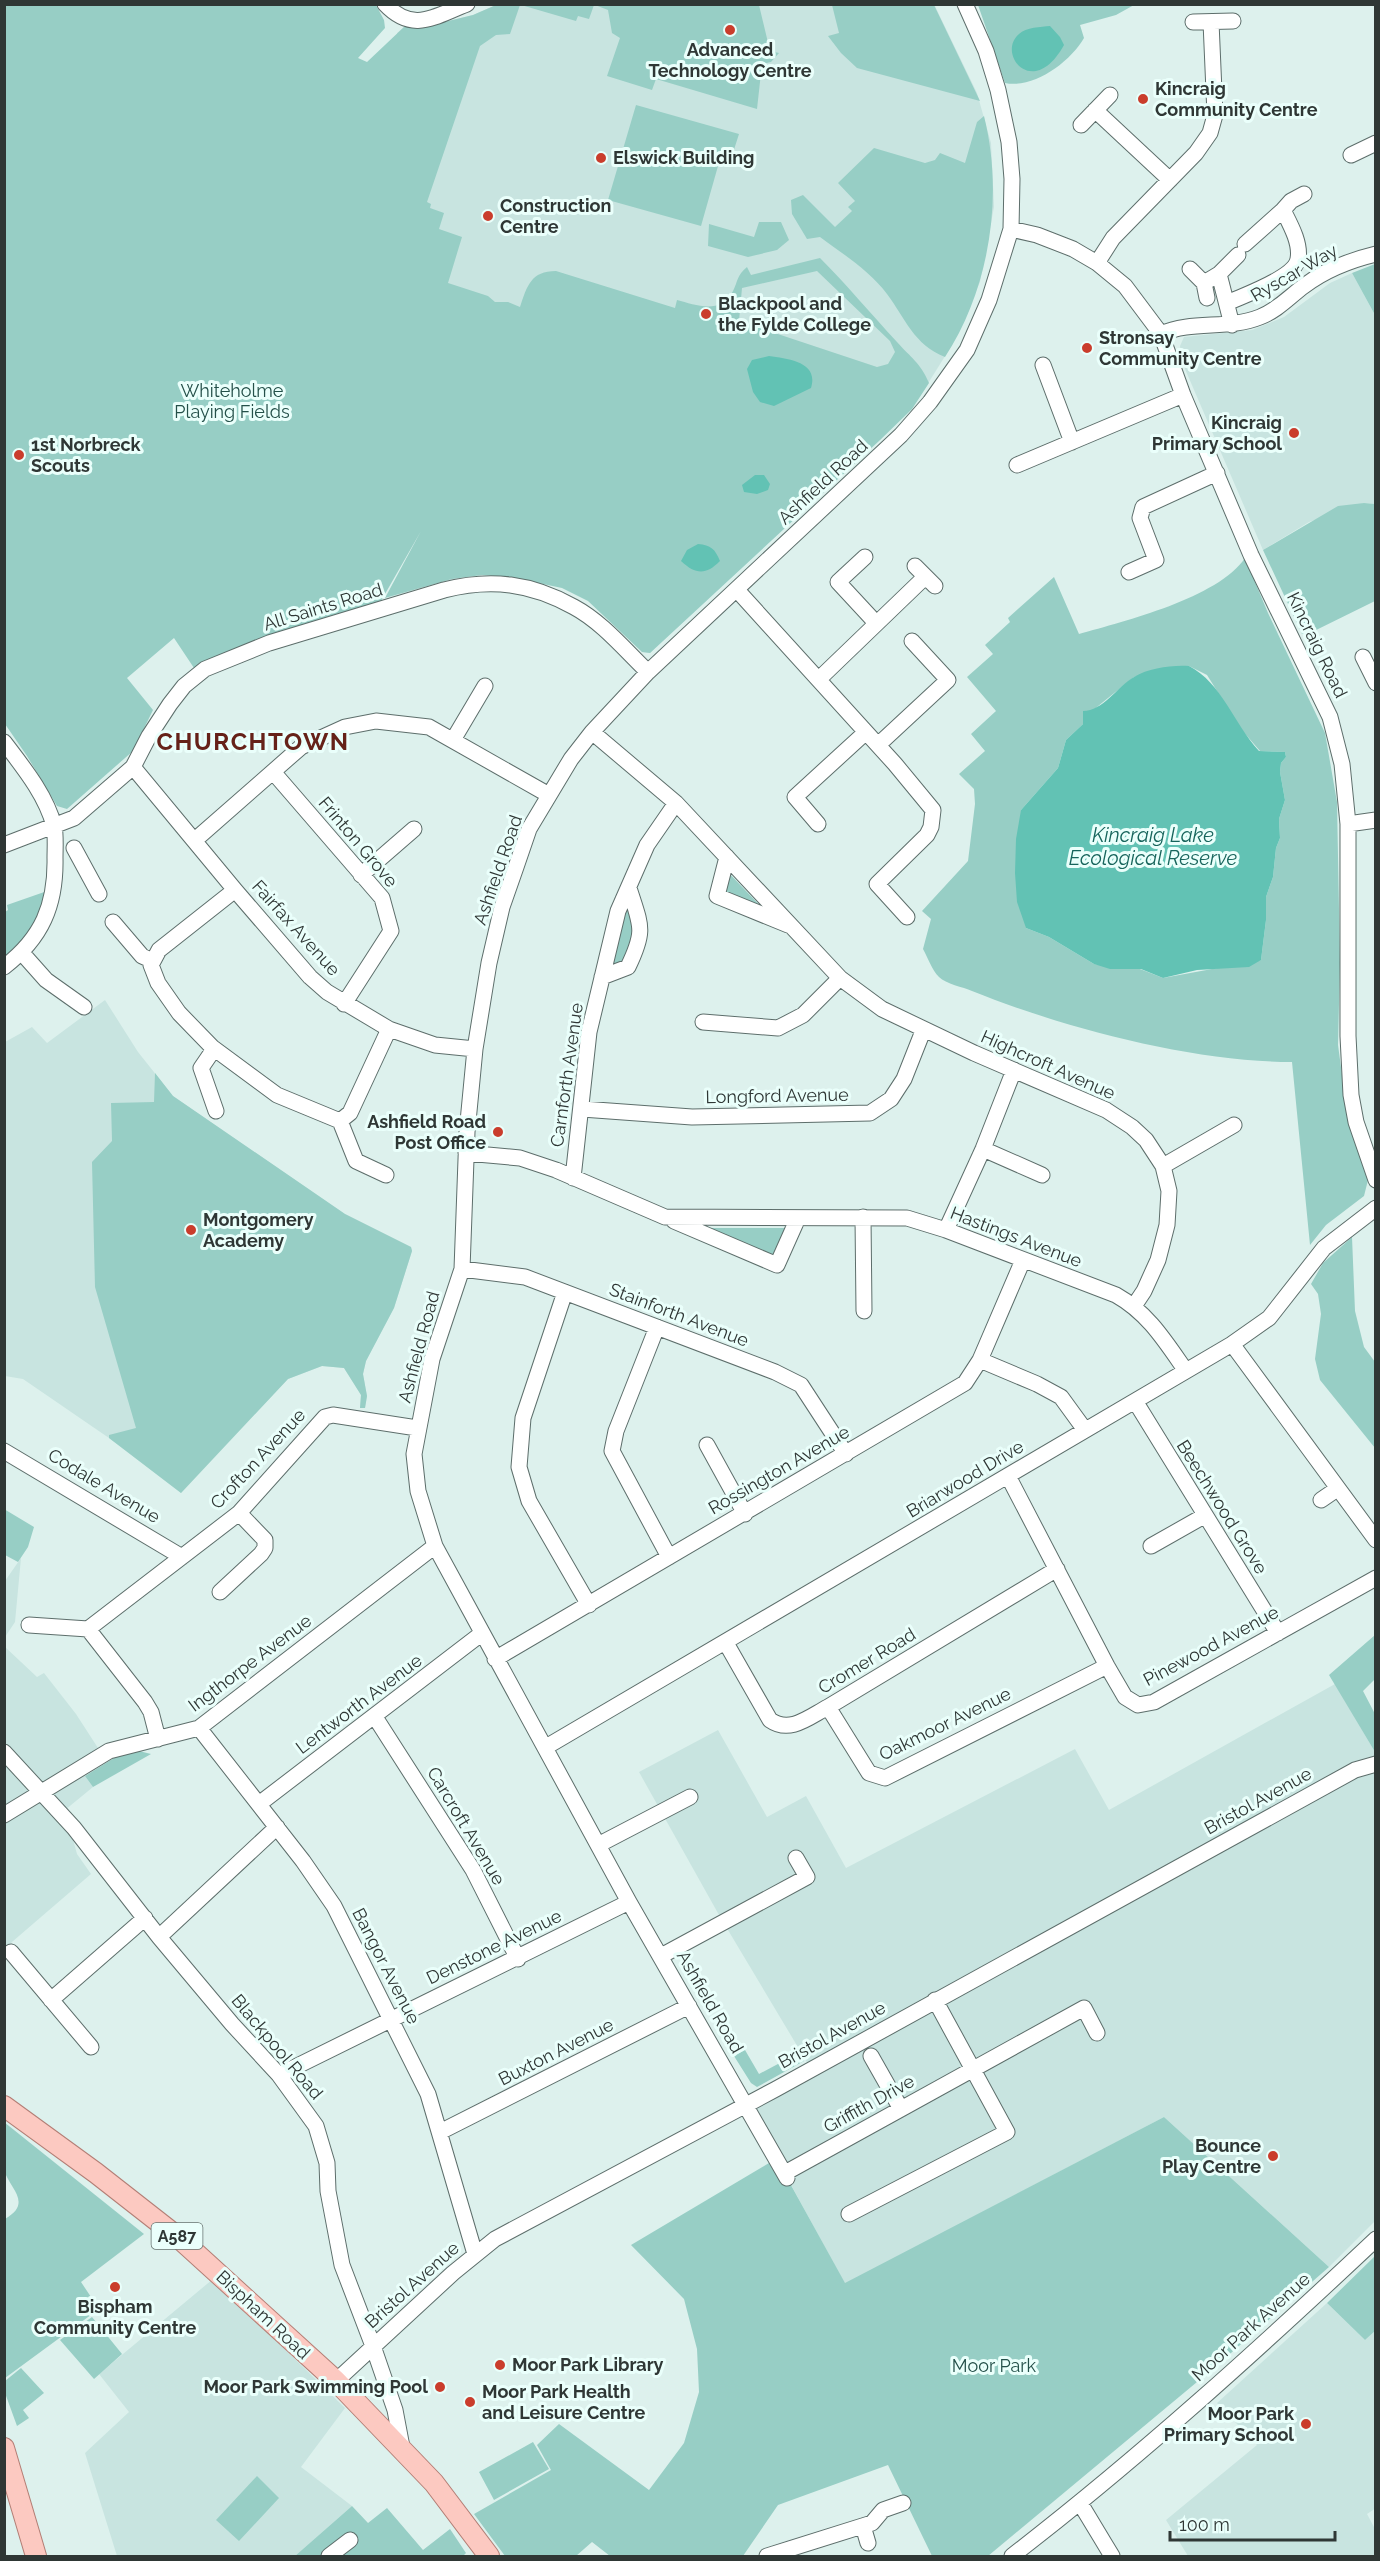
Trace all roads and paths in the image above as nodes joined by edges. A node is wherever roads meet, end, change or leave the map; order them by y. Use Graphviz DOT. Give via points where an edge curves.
graph roads {
  1 [pos="385,4"];
  2 [pos="467,4"];
  3 [pos="965,4"];
  4 [pos="1233,21"];
  5 [pos="1193,22"];
  6 [pos="1211,22"];
  7 [pos="1110,94"];
  8 [pos="1095,110"];
  9 [pos="1081,125"];
  10 [pos="1376,143"];
  11 [pos="1350,155"];
  12 [pos="1170,180"];
  13 [pos="1304,194"];
  14 [pos="1283,210"];
  15 [pos="1011,229"];
  16 [pos="1376,254"];
  17 [pos="1097,263"];
  18 [pos="1190,269"];
  19 [pos="1219,274"];
  20 [pos="1227,303"];
  21 [pos="1232,325"];
  22 [pos="1161,334"];
  23 [pos="1043,365"];
  24 [pos="1183,395"];
  25 [pos="1072,442"];
  26 [pos="1017,465"];
  27 [pos="1217,473"];
  28 [pos="865,557"];
  29 [pos="1129,572"];
  30 [pos="925,576"];
  31 [pos="737,590"];
  32 [pos="876,623"];
  33 [pos="912,641"];
  34 [pos="1363,657"];
  35 [pos="648,672"];
  36 [pos="819,679"];
  37 [pos="1376,683"];
  38 [pos="485,686"];
  39 [pos="592,732"];
  40 [pos="866,732"];
  41 [pos="453,740"];
  42 [pos="4,742"];
  43 [pos="878,745"];
  44 [pos="133,767"];
  45 [pos="274,773"];
  46 [pos="549,795"];
  47 [pos="675,803"];
  48 [pos="1376,820"];
  49 [pos="819,824"];
  50 [pos="1348,824"];
  51 [pos="54,827"];
  52 [pos="414,829"];
  53 [pos="195,840"];
  54 [pos="4,845"];
  55 [pos="74,848"];
  56 [pos="727,857"];
  57 [pos="83,865"];
  58 [pos="56,867"];
  59 [pos="361,875"];
  60 [pos="629,888"];
  61 [pos="235,890"];
  62 [pos="99,894"];
  63 [pos="907,917"];
  64 [pos="790,926"];
  65 [pos="113,927"];
  66 [pos="22,953"];
  67 [pos="153,961"];
  68 [pos="4,967"];
  69 [pos="602,977"];
  70 [pos="840,978"];
  71 [pos="344,1004"];
  72 [pos="75,1007"];
  73 [pos="703,1022"];
  74 [pos="389,1029"];
  75 [pos="923,1030"];
  76 [pos="214,1049"];
  77 [pos="475,1049"];
  78 [pos="1014,1070"];
  79 [pos="582,1109"];
  80 [pos="216,1111"];
  81 [pos="340,1121"];
  82 [pos="1234,1125"];
  83 [pos="983,1149"];
  84 [pos="466,1153"];
  85 [pos="1163,1166"];
  86 [pos="386,1175"];
  87 [pos="1042,1175"];
  88 [pos="573,1178"];
  89 [pos="1376,1179"];
  90 [pos="1376,1208"];
  91 [pos="665,1217"];
  92 [pos="863,1217"];
  93 [pos="798,1218"];
  94 [pos="946,1230"];
  95 [pos="1023,1260"];
  96 [pos="462,1269"];
  97 [pos="565,1292"];
  98 [pos="1134,1306"];
  99 [pos="864,1311"];
  100 [pos="657,1327"];
  101 [pos="1232,1344"];
  102 [pos="980,1360"];
  103 [pos="1186,1371"];
  104 [pos="1135,1401"];
  105 [pos="417,1428"];
  106 [pos="1085,1430"];
  107 [pos="713,1449"];
  108 [pos="4,1451"];
  109 [pos="846,1454"];
  110 [pos="1008,1476"];
  111 [pos="1337,1489"];
  112 [pos="1321,1500"];
  113 [pos="239,1513"];
  114 [pos="745,1514"];
  115 [pos="1204,1516"];
  116 [pos="1376,1540"];
  117 [pos="435,1546"];
  118 [pos="1151,1546"];
  119 [pos="182,1557"];
  120 [pos="669,1557"];
  121 [pos="1057,1569"];
  122 [pos="1376,1578"];
  123 [pos="220,1593"];
  124 [pos="589,1605"];
  125 [pos="29,1625"];
  126 [pos="88,1629"];
  127 [pos="1278,1633"];
  128 [pos="481,1634"];
  129 [pos="726,1642"];
  130 [pos="495,1659"];
  131 [pos="1107,1666"];
  132 [pos="828,1707"];
  133 [pos="375,1717"];
  134 [pos="199,1728"];
  135 [pos="158,1739"];
  136 [pos="546,1747"];
  137 [pos="4,1752"];
  138 [pos="1376,1764"];
  139 [pos="40,1793"];
  140 [pos="690,1797"];
  141 [pos="259,1804"];
  142 [pos="4,1815"];
  143 [pos="277,1827"];
  144 [pos="598,1845"];
  145 [pos="796,1858"];
  146 [pos="629,1902"];
  147 [pos="145,1918"];
  148 [pos="159,1937"];
  149 [pos="12,1951"];
  150 [pos="661,1956"];
  151 [pos="518,1959"];
  152 [pos="51,2000"];
  153 [pos="935,2000"];
  154 [pos="689,2006"];
  155 [pos="392,2019"];
  156 [pos="1097,2033"];
  157 [pos="91,2046"];
  158 [pos="871,2056"];
  159 [pos="972,2069"];
  160 [pos="279,2075"];
  161 [pos="747,2104"];
  162 [pos="4,2106"];
  163 [pos="901,2109"];
  164 [pos="440,2132"];
  165 [pos="786,2175"];
  166 [pos="849,2214"];
  167 [pos="1376,2239"];
  168 [pos="475,2254"];
  169 [pos="374,2346"];
  170 [pos="336,2382"];
  171 [pos="402,2447"];
  172 [pos="5,2450"];
  173 [pos="903,2503"];
  174 [pos="1080,2503"];
  175 [pos="862,2526"];
  176 [pos="350,2540"];
  177 [pos="868,2543"];
  178 [pos="805,2551"];
  179 [pos="36,2556"];
  180 [pos="329,2556"];
  181 [pos="487,2556"];
  182 [pos="767,2556"];
  183 [pos="1012,2556"];
  184 [pos="1112,2556"];
  1 -- 2 [label="street" via="400,18 417,22"];
  3 -- 15 [label="street, Ashfield Road" via="986,51 1003,111 1012,179"];
  4 -- 6 [label="street"];
  5 -- 6 [label="street"];
  6 -- 12 [label="street" via="1213,125 1206,142"];
  7 -- 8 [label="street"];
  8 -- 9 [label="street"];
  8 -- 12 [label="street"];
  10 -- 11 [label="street"];
  12 -- 17 [label="street" via="1113,237"];
  13 -- 14 [label="street"];
  14 -- 19 [label="street"];
  14 -- 20 [label="street" via="1299,253 1294,269"];
  15 -- 17 [label="street, Kincraig Road" via="1073,249"];
  15 -- 31 [label="street, Ashfield Road" via="989,300 967,350 933,398 901,435"];
  16 -- 21 [label="street, Ryscar Way" via="1333,269 1261,317"];
  17 -- 22 [label="street, Kincraig Road" via="1125,286"];
  18 -- 19 [label="street" via="1205,290"];
  19 -- 20 [label="street"];
  20 -- 21 [label="street"];
  21 -- 22 [label="street, Ryscar Way" via="1172,329"];
  22 -- 24 [label="street, Kincraig Road"];
  23 -- 25 [label="street"];
  24 -- 25 [label="street"];
  24 -- 27 [label="street, Kincraig Road"];
  25 -- 26 [label="street"];
  27 -- 29 [label="street" via="1143,507 1140,518 1164,557"];
  27 -- 50 [label="street, Kincraig Road" via="1251,555 1330,717 1342,764"];
  28 -- 32 [label="street" via="838,582"];
  30 -- 32 [label="street"];
  31 -- 35 [label="street, Ashfield Road"];
  31 -- 36 [label="street"];
  32 -- 36 [label="street"];
  33 -- 43 [label="street" via="948,680"];
  34 -- 37 [label="street"];
  35 -- 39 [label="street, Ashfield Road"];
  35 -- 44 [label="street, All Saints Road" via="575,607 521,586 473,583 268,644 206,669 184,686 170,704"];
  36 -- 40 [label="street"];
  38 -- 41 [label="street"];
  39 -- 46 [label="street, Ashfield Road"];
  39 -- 47 [label="street, Highcroft Avenue"];
  40 -- 43 [label="street"];
  40 -- 49 [label="street" via="795,797"];
  41 -- 45 [label="street" via="429,727 376,721 345,728 301,747"];
  41 -- 46 [label="street"];
  42 -- 51 [label="street" via="35,785"];
  43 -- 63 [label="street" via="933,810 927,835 877,884"];
  44 -- 51 [label="street, All Saints Road" via="79,814"];
  44 -- 53 [label="street, Fairfax Avenue"];
  45 -- 53 [label="street"];
  45 -- 59 [label="street, Frinton Grove"];
  46 -- 77 [label="street, Ashfield Road" via="530,829 502,907"];
  47 -- 56 [label="street, Highcroft Avenue"];
  47 -- 60 [label="street, Carnforth Avenue" via="647,844"];
  48 -- 50 [label="street"];
  50 -- 89 [label="street, Kincraig Road" via="1351,1095"];
  51 -- 54 [label="street, All Saints Road"];
  51 -- 58 [label="street"];
  52 -- 59 [label="street"];
  53 -- 61 [label="street, Fairfax Avenue"];
  55 -- 57 [label="street"];
  56 -- 64 [label="street, Highcroft Avenue"];
  56 -- 64 [label="street, Highcroft Avenue" via="717,896"];
  57 -- 58 [label="street"];
  57 -- 62 [label="street"];
  58 -- 66 [label="street" via="56,884 40,930"];
  59 -- 71 [label="street, Frinton Grove" via="382,898 391,932"];
  60 -- 69 [label="street, Carnforth Avenue" via="618,912"];
  60 -- 69 [label="street" via="642,928 639,944 628,967"];
  61 -- 67 [label="street" via="159,950"];
  61 -- 71 [label="street, Fairfax Avenue" via="310,977"];
  64 -- 70 [label="street, Highcroft Avenue"];
  65 -- 67 [label="street" via="142,956"];
  66 -- 68 [label="street"];
  66 -- 72 [label="street"];
  67 -- 76 [label="street" via="158,983 179,1013"];
  69 -- 79 [label="street, Carnforth Avenue" via="590,1032"];
  70 -- 73 [label="street" via="803,1015 778,1028"];
  70 -- 75 [label="street, Highcroft Avenue" via="882,1010"];
  71 -- 74 [label="street, Fairfax Avenue"];
  74 -- 77 [label="street, Fairfax Avenue" via="435,1045"];
  74 -- 81 [label="street" via="350,1113"];
  75 -- 78 [label="street, Highcroft Avenue"];
  75 -- 79 [label="street, Longford Avenue" via="900,1086 891,1099 870,1113 692,1117"];
  76 -- 80 [label="street" via="201,1068"];
  76 -- 81 [label="street" via="277,1095"];
  77 -- 84 [label="street, Ashfield Road"];
  78 -- 83 [label="street"];
  78 -- 85 [label="street, Highcroft Avenue" via="1106,1110 1146,1140"];
  79 -- 88 [label="street, Carnforth Avenue"];
  81 -- 86 [label="street" via="356,1161"];
  82 -- 85 [label="street"];
  83 -- 87 [label="street"];
  83 -- 94 [label="street"];
  84 -- 88 [label="street, Hastings Avenue" via="520,1158"];
  84 -- 96 [label="street, Ashfield Road"];
  85 -- 98 [label="street, Highcroft Avenue" via="1169,1191 1167,1226 1158,1260"];
  88 -- 91 [label="street, Hastings Avenue"];
  90 -- 101 [label="street, Briarwood Drive" via="1324,1248 1269,1318"];
  91 -- 93 [label="street, Hastings Avenue"];
  91 -- 93 [label="street, Hastings Avenue" via="777,1265"];
  92 -- 93 [label="street, Hastings Avenue"];
  92 -- 94 [label="street, Hastings Avenue" via="907,1218"];
  92 -- 99 [label="street"];
  94 -- 95 [label="street, Hastings Avenue"];
  95 -- 98 [label="street, Hastings Avenue" via="1116,1295"];
  95 -- 102 [label="street, Rossington Avenue"];
  96 -- 97 [label="street, Stainforth Avenue" via="525,1277"];
  96 -- 105 [label="street, Ashfield Road" via="432,1359"];
  97 -- 100 [label="street, Stainforth Avenue"];
  97 -- 124 [label="street" via="523,1418 519,1467 529,1501"];
  98 -- 103 [label="street, Hastings Avenue" via="1151,1322"];
  100 -- 109 [label="street, Stainforth Avenue" via="801,1385"];
  100 -- 120 [label="street" via="616,1431 612,1451"];
  101 -- 103 [label="street, Briarwood Drive"];
  101 -- 111 [label="street"];
  102 -- 106 [label="street" via="1061,1397"];
  102 -- 109 [label="street, Rossington Avenue" via="965,1383"];
  103 -- 104 [label="street, Briarwood Drive"];
  104 -- 106 [label="street, Briarwood Drive"];
  104 -- 115 [label="street, Beechwood Grove"];
  105 -- 113 [label="street, Crofton Avenue" via="325,1417"];
  105 -- 117 [label="street, Ashfield Road" via="415,1473"];
  106 -- 110 [label="street, Briarwood Drive"];
  107 -- 114 [label="street"];
  108 -- 119 [label="street, Codale Avenue"];
  109 -- 114 [label="street, Rossington Avenue"];
  110 -- 121 [label="street, Pinewood Avenue"];
  110 -- 129 [label="street, Briarwood Drive"];
  111 -- 112 [label="street"];
  111 -- 116 [label="street"];
  113 -- 119 [label="street, Crofton Avenue"];
  113 -- 123 [label="street" via="265,1540 265,1548"];
  114 -- 120 [label="street, Rossington Avenue"];
  115 -- 118 [label="street"];
  115 -- 127 [label="street, Beechwood Grove"];
  117 -- 128 [label="street, Ashfield Road"];
  117 -- 134 [label="street, Ingthorpe Avenue"];
  119 -- 126 [label="street, Crofton Avenue"];
  120 -- 124 [label="street, Rossington Avenue"];
  121 -- 131 [label="street, Pinewood Avenue"];
  121 -- 132 [label="street, Cromer Road"];
  122 -- 127 [label="street, Pinewood Avenue"];
  124 -- 130 [label="street, Rossington Avenue"];
  125 -- 126 [label="street"];
  126 -- 135 [label="street" via="152,1712"];
  127 -- 131 [label="street, Pinewood Avenue" via="1155,1702 1138,1705 1125,1696"];
  128 -- 130 [label="street, Ashfield Road"];
  128 -- 133 [label="street, Lentworth Avenue"];
  129 -- 132 [label="street, Cromer Road" via="770,1720 779,1726 792,1726"];
  129 -- 136 [label="street, Briarwood Drive"];
  130 -- 136 [label="street, Ashfield Road"];
  131 -- 132 [label="street, Oakmoor Avenue" via="885,1778 869,1773"];
  133 -- 141 [label="street, Lentworth Avenue"];
  133 -- 151 [label="street, Carcroft Avenue" via="473,1870"];
  134 -- 135 [label="street, Ingthorpe Avenue"];
  134 -- 141 [label="street, Bangor Avenue"];
  135 -- 139 [label="street, Ingthorpe Avenue" via="109,1751"];
  136 -- 144 [label="street, Ashfield Road"];
  137 -- 139 [label="street, Blackpool Road"];
  138 -- 153 [label="street, Bristol Avenue" via="1355,1770"];
  139 -- 142 [label="street, Ingthorpe Avenue"];
  139 -- 147 [label="street, Blackpool Road" via="74,1828"];
  140 -- 144 [label="street"];
  141 -- 143 [label="street, Bangor Avenue"];
  143 -- 148 [label="street"];
  143 -- 155 [label="street, Bangor Avenue" via="334,1906"];
  144 -- 146 [label="street, Ashfield Road"];
  145 -- 150 [label="street" via="807,1877"];
  146 -- 150 [label="street, Ashfield Road"];
  146 -- 151 [label="street, Denstone Avenue"];
  147 -- 148 [label="street, Blackpool Road"];
  147 -- 152 [label="street"];
  148 -- 160 [label="street, Blackpool Road"];
  149 -- 152 [label="street"];
  150 -- 154 [label="street, Ashfield Road"];
  151 -- 155 [label="street, Denstone Avenue"];
  152 -- 157 [label="street"];
  153 -- 159 [label="street"];
  153 -- 161 [label="street, Bristol Avenue"];
  154 -- 161 [label="street, Ashfield Road"];
  154 -- 164 [label="street, Buxton Avenue"];
  155 -- 160 [label="street, Denstone Avenue"];
  155 -- 164 [label="street, Bangor Avenue" via="428,2094"];
  156 -- 159 [label="street, Griffith Drive" via="1083,2008"];
  158 -- 163 [label="street"];
  159 -- 163 [label="street, Griffith Drive"];
  159 -- 166 [label="street" via="1007,2132"];
  160 -- 169 [label="street, Blackpool Road" via="306,2110 324,2147 342,2265"];
  161 -- 165 [label="street, Ashfield Road"];
  161 -- 168 [label="street, Bristol Avenue" via="495,2239"];
  162 -- 170 [label="main road, Bispham Road / A587" via="179,2238"];
  163 -- 165 [label="street, Griffith Drive"];
  164 -- 168 [label="street, Bangor Avenue"];
  167 -- 174 [label="street, Moor Park Avenue" via="1241,2364"];
  168 -- 169 [label="street, Bristol Avenue"];
  169 -- 170 [label="street, Bristol Avenue"];
  169 -- 171 [label="street, Blackpool Road" via="395,2410"];
  170 -- 171 [label="main road, Bispham Road / A587"];
  171 -- 181 [label="main road, Bispham Road / A587" via="434,2482"];
  172 -- 179 [label="main road"];
  173 -- 175 [label="street" via="883,2510 872,2523"];
  174 -- 183 [label="street, Moor Park Avenue"];
  174 -- 184 [label="street"];
  175 -- 177 [label="street"];
  175 -- 178 [label="street"];
  176 -- 180 [label="street"];
  178 -- 182 [label="street"];
}
